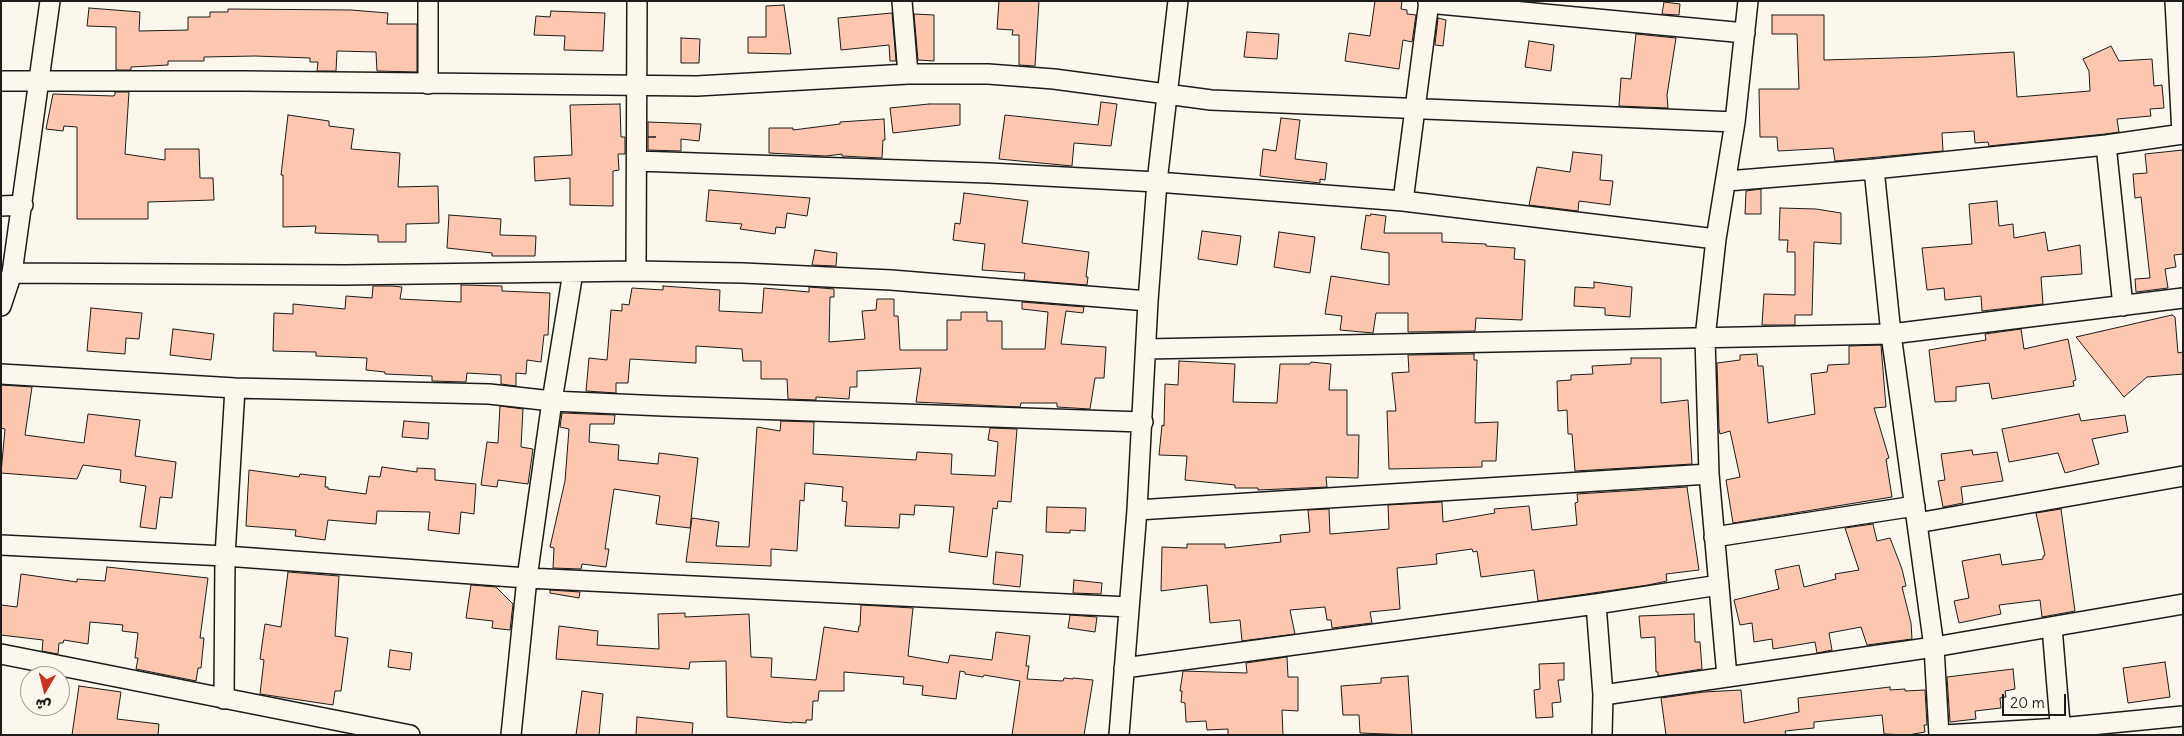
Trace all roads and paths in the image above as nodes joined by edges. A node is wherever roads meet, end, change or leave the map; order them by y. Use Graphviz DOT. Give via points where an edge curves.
graph roads {
  1 [pos="50,1"];
  2 [pos="428,1"];
  3 [pos="637,1"];
  4 [pos="902,1"];
  5 [pos="1178,1"];
  6 [pos="1748,1"];
  7 [pos="2175,1"];
  8 [pos="1429,2"];
  9 [pos="1745,33"];
  10 [pos="908,74"];
  11 [pos="38,81"];
  12 [pos="1,82"];
  13 [pos="428,84"];
  14 [pos="637,87"];
  15 [pos="1168,96"];
  16 [pos="1415,108"];
  17 [pos="1735,122"];
  18 [pos="2182,134"];
  19 [pos="2106,145"];
  20 [pos="637,161"];
  21 [pos="1874,169"];
  22 [pos="1727,181"];
  23 [pos="1158,182"];
  24 [pos="1403,201"];
  25 [pos="23,205"];
  26 [pos="1,206"];
  27 [pos="1716,239"];
  28 [pos="636,271"];
  29 [pos="12,272"];
  30 [pos="573,272"];
  31 [pos="2183,298"];
  32 [pos="1148,301"];
  33 [pos="1,306"];
  34 [pos="2123,306"];
  35 [pos="1891,334"];
  36 [pos="1705,338"];
  37 [pos="1146,349"];
  38 [pos="1,374"];
  39 [pos="235,388"];
  40 [pos="552,401"];
  41 [pos="1143,422"];
  42 [pos="1709,474"];
  43 [pos="2183,476"];
  44 [pos="1137,510"];
  45 [pos="1916,514"];
  46 [pos="1714,536"];
  47 [pos="1,545"];
  48 [pos="225,556"];
  49 [pos="527,578"];
  50 [pos="1718,585"];
  51 [pos="1596,604"];
  52 [pos="2183,604"];
  53 [pos="1129,607"];
  54 [pos="2052,627"];
  55 [pos="1934,648"];
  56 [pos="1,654"];
  57 [pos="1124,668"];
  58 [pos="1728,677"];
  59 [pos="1603,695"];
  60 [pos="224,699"];
  61 [pos="2183,716"];
  62 [pos="2060,731"];
  63 [pos="410,735"];
  64 [pos="510,735"];
  65 [pos="1119,735"];
  66 [pos="1602,735"];
  67 [pos="1939,735"];
  68 [pos="1944,735"];
  1 -- 11 [label="street"];
  2 -- 13 [label="street"];
  3 -- 14 [label="street"];
  4 -- 10 [label="street"];
  5 -- 15 [label="street"];
  6 -- 9 [label="street"];
  7 -- 18 [label="street"];
  8 -- 9 [label="street"];
  8 -- 16 [label="street"];
  9 -- 17 [label="street"];
  10 -- 14 [label="street" via="752,85"];
  10 -- 15 [label="street" via="1023,75"];
  11 -- 12 [label="street"];
  11 -- 13 [label="street"];
  11 -- 25 [label="street"];
  13 -- 14 [label="street"];
  14 -- 20 [label="street"];
  15 -- 16 [label="street"];
  15 -- 23 [label="street"];
  16 -- 17 [label="street"];
  16 -- 24 [label="street"];
  17 -- 22 [label="street"];
  18 -- 19 [label="street"];
  19 -- 21 [label="street"];
  19 -- 34 [label="street"];
  20 -- 23 [label="street"];
  20 -- 28 [label="street"];
  21 -- 22 [label="street"];
  21 -- 35 [label="street"];
  22 -- 27 [label="street"];
  23 -- 24 [label="street"];
  23 -- 32 [label="street"];
  24 -- 27 [label="street"];
  25 -- 26 [label="street"];
  25 -- 29 [label="street"];
  27 -- 36 [label="street"];
  28 -- 30 [label="street"];
  28 -- 32 [label="street" via="891,280"];
  29 -- 30 [label="street" via="345,275"];
  29 -- 33 [label="street"];
  30 -- 40 [label="street"];
  31 -- 34 [label="street"];
  32 -- 37 [label="street"];
  34 -- 35 [label="street"];
  35 -- 36 [label="street"];
  35 -- 45 [label="street"];
  36 -- 37 [label="street"];
  36 -- 42 [label="street"];
  37 -- 41 [label="street"];
  38 -- 39 [label="street"];
  39 -- 40 [label="street" via="489,394"];
  39 -- 48 [label="street"];
  40 -- 41 [label="street"];
  40 -- 49 [label="street"];
  41 -- 44 [label="street"];
  42 -- 44 [label="street"];
  42 -- 46 [label="street"];
  43 -- 45 [label="street"];
  44 -- 53 [label="street"];
  45 -- 46 [label="street"];
  45 -- 55 [label="street"];
  46 -- 50 [label="street"];
  47 -- 48 [label="street"];
  48 -- 49 [label="street"];
  48 -- 60 [label="street"];
  49 -- 53 [label="street"];
  49 -- 64 [label="street"];
  50 -- 51 [label="street"];
  50 -- 58 [label="street"];
  51 -- 57 [label="street"];
  51 -- 59 [label="street"];
  52 -- 54 [label="street"];
  53 -- 57 [label="street"];
  54 -- 55 [label="street"];
  54 -- 62 [label="street"];
  55 -- 58 [label="street"];
  55 -- 67 [label="street"];
  56 -- 60 [label="street"];
  57 -- 65 [label="street"];
  58 -- 59 [label="street"];
  59 -- 66 [label="street"];
  60 -- 63 [label="street"];
  61 -- 62 [label="street"];
  62 -- 68 [label="street"];
}
